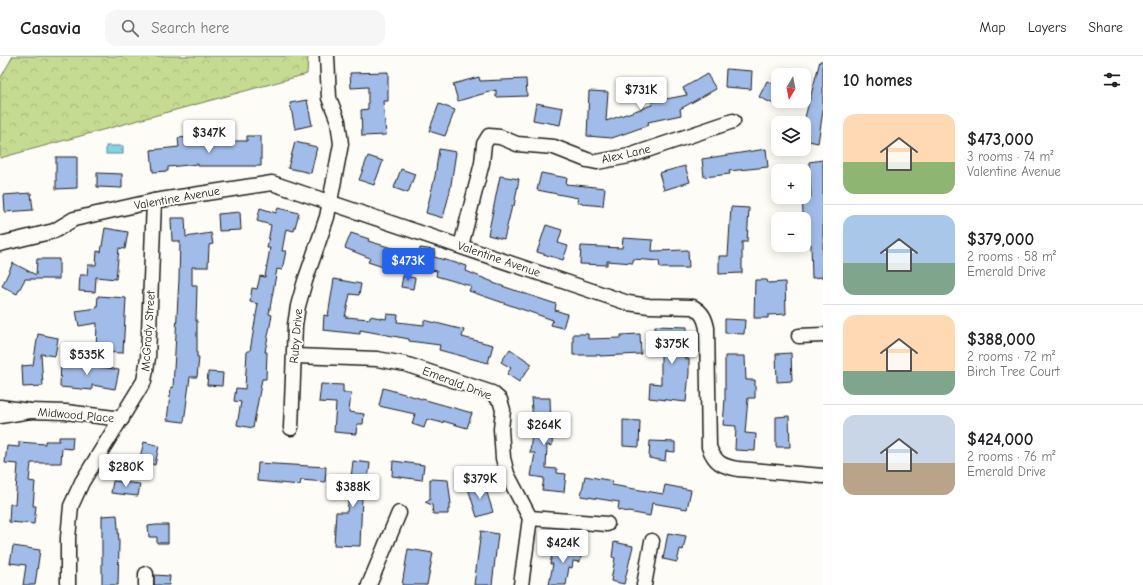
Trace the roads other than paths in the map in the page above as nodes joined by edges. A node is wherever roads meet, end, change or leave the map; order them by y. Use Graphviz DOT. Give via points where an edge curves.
graph roads {
  1 [pos="327,56"];
  2 [pos="733,121"];
  3 [pos="154,201"];
  4 [pos="329,201"];
  5 [pos="0,244"];
  6 [pos="461,246"];
  7 [pos="823,335"];
  8 [pos="799,336"];
  9 [pos="295,356"];
  10 [pos="0,407"];
  11 [pos="30,411"];
  12 [pos="0,416"];
  13 [pos="122,419"];
  14 [pos="291,428"];
  15 [pos="823,476"];
  16 [pos="399,513"];
  17 [pos="530,518"];
  18 [pos="607,524"];
  19 [pos="652,541"];
  20 [pos="68,585"];
  21 [pos="369,585"];
  22 [pos="521,585"];
  23 [pos="644,585"];
  1 -- 4 [label="street, Ruby Drive" via="329,98 341,135"];
  2 -- 6 [label="street, Alex Lane" via="629,156 597,162 554,147 517,144 500,137 489,136 484,144 482,163"];
  3 -- 4 [label="street, Valentine Avenue" via="272,183"];
  3 -- 5 [label="street, Valentine Avenue" via="74,219 54,230"];
  3 -- 13 [label="street, McGrady Street" via="148,358 144,381"];
  4 -- 6 [label="street, Valentine Avenue"];
  4 -- 9 [label="street, Ruby Drive" via="327,217 298,306"];
  6 -- 15 [label="street, Valentine Avenue" via="628,303 698,309 704,316 708,328 709,448 717,463 738,469"];
  7 -- 8 [label="street"];
  9 -- 14 [label="street, Ruby Drive"];
  9 -- 17 [label="street, Emerald Drive" via="377,359 405,364 492,394 500,400 503,410 503,458 508,474"];
  10 -- 11 [label="street, Midwood Place"];
  11 -- 12 [label="street, Midwood Place"];
  11 -- 13 [label="street, Midwood Place" via="66,412"];
  13 -- 20 [label="street, McGrady Street" via="82,482 71,506"];
  16 -- 21 [label="street"];
  17 -- 18 [label="street"];
  17 -- 22 [label="street"];
  19 -- 23 [label="street"];
}
